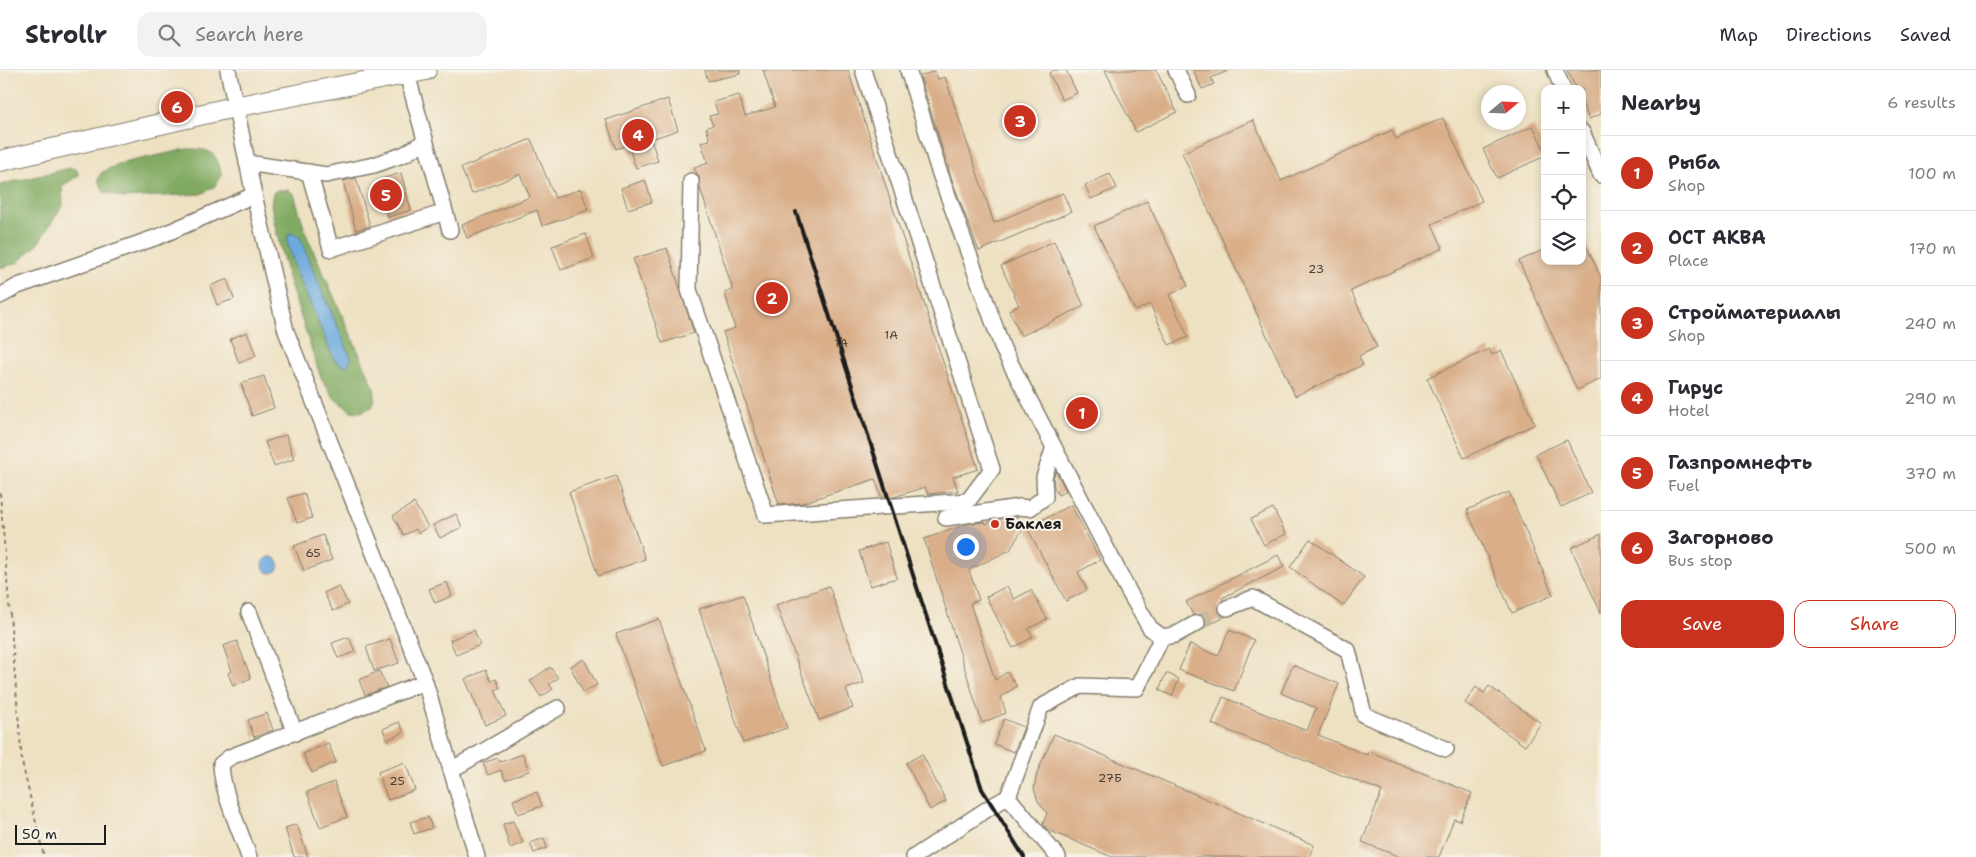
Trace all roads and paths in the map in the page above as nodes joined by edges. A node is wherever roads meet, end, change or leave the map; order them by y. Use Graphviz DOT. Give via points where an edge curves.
graph roads {
  1 [pos="228,70"];
  2 [pos="863,70"];
  3 [pos="908,70"];
  4 [pos="1176,70"];
  5 [pos="1555,70"];
  6 [pos="416,72"];
  7 [pos="1561,85"];
  8 [pos="1188,95"];
  9 [pos="234,107"];
  10 [pos="425,141"];
  11 [pos="1586,141"];
  12 [pos="0,161"];
  13 [pos="247,163"];
  14 [pos="309,172"];
  15 [pos="1601,175"];
  16 [pos="691,181"];
  17 [pos="254,196"];
  18 [pos="445,212"];
  19 [pos="450,230"];
  20 [pos="0,296"];
  21 [pos="1054,448"];
  22 [pos="0,493"];
  23 [pos="946,518"];
  24 [pos="1227,608"];
  25 [pos="249,612"];
  26 [pos="1198,623"];
  27 [pos="1162,637"];
  28 [pos="425,682"];
  29 [pos="558,708"];
  30 [pos="295,733"];
  31 [pos="1446,749"];
  32 [pos="451,770"];
  33 [pos="1008,797"];
  34 [pos="44,857"];
  35 [pos="249,857"];
  36 [pos="477,857"];
  37 [pos="914,857"];
  38 [pos="1058,857"];
  1 -- 9 [label="street"];
  2 -- 16 [label="street" via="992,469 968,501 766,515 689,290"];
  3 -- 21 [label="street" via="938,168 1003,350"];
  4 -- 8 [label="street"];
  5 -- 7 [label="street"];
  6 -- 9 [label="main road"];
  6 -- 10 [label="street"];
  9 -- 12 [label="main road"];
  9 -- 13 [label="street"];
  10 -- 14 [label="street" via="405,154 374,165 326,175"];
  10 -- 18 [label="street"];
  11 -- 15 [label="street"];
  13 -- 14 [label="street"];
  13 -- 17 [label="street"];
  14 -- 18 [label="street" via="331,249"];
  17 -- 20 [label="street" via="160,236 18,286"];
  17 -- 28 [label="street" via="286,331"];
  18 -- 19 [label="street"];
  21 -- 23 [label="street" via="1044,477 1045,497 1030,508"];
  21 -- 27 [label="street" via="1129,592 1150,628"];
  22 -- 34 [label="path" via="22,762"];
  24 -- 31 [label="street" via="1253,598 1348,650 1364,715"];
  25 -- 30 [label="street"];
  26 -- 27 [label="street" via="1175,635"];
  27 -- 33 [label="street" via="1137,688 1080,686 1041,707"];
  28 -- 30 [label="street"];
  28 -- 32 [label="street"];
  29 -- 32 [label="street"];
  30 -- 35 [label="street" via="230,757 221,764 225,789"];
  32 -- 36 [label="street"];
  33 -- 37 [label="street"];
  33 -- 38 [label="street"];
}
